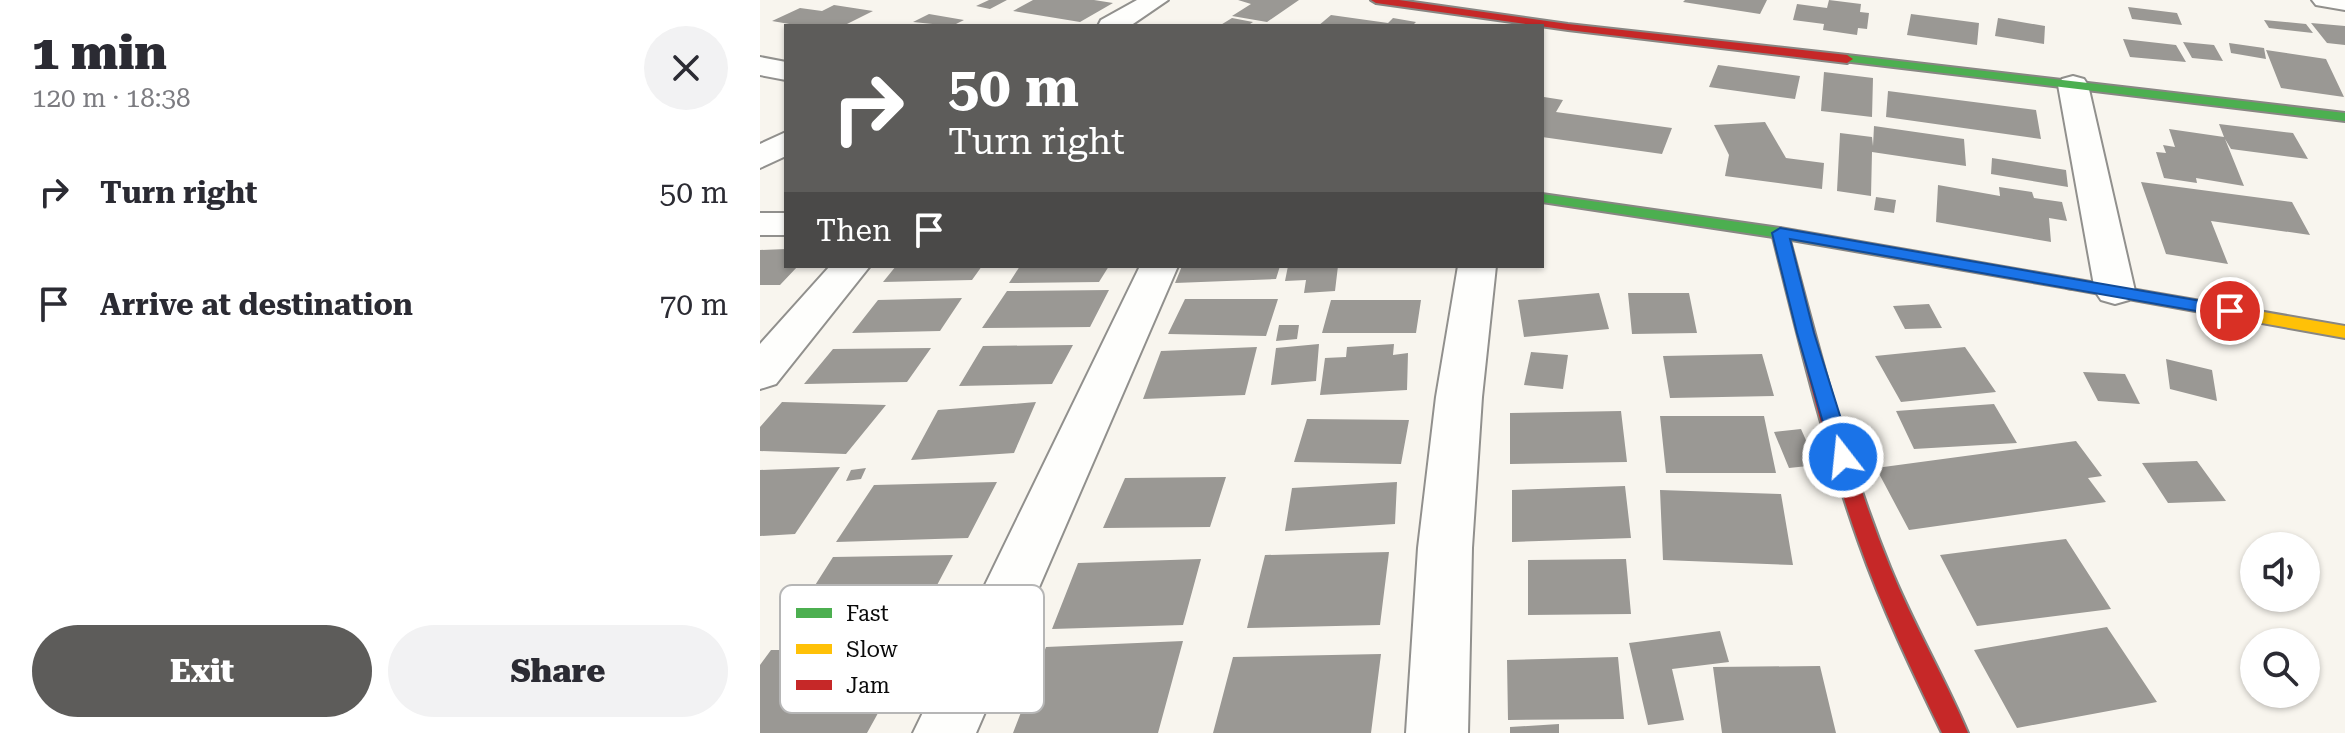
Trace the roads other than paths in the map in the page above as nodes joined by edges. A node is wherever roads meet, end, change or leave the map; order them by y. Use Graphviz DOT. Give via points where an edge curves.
graph roads {
  1 [pos="1155,0"];
  2 [pos="1376,0"];
  3 [pos="2325,0"];
  4 [pos="2345,2"];
  5 [pos="1114,24"];
  6 [pos="760,66"];
  7 [pos="784,71"];
  8 [pos="2073,85"];
  9 [pos="2345,117"];
  10 [pos="784,143"];
  11 [pos="760,158"];
  12 [pos="1544,198"];
  13 [pos="760,224"];
  14 [pos="784,224"];
  15 [pos="1780,233"];
  16 [pos="849,268"];
  17 [pos="1158,268"];
  18 [pos="1477,268"];
  19 [pos="2115,291"];
  20 [pos="2345,332"];
  21 [pos="760,373"];
  22 [pos="1012,585"];
  23 [pos="953,713"];
  24 [pos="944,733"];
  25 [pos="1437,733"];
  26 [pos="1955,733"];
  1 -- 5 [label="street"];
  2 -- 8 [label="street"];
  3 -- 4 [label="street"];
  6 -- 7 [label="street"];
  8 -- 9 [label="street"];
  8 -- 19 [label="street"];
  10 -- 11 [label="street"];
  12 -- 15 [label="street"];
  13 -- 14 [label="street"];
  15 -- 19 [label="street"];
  15 -- 26 [label="street" via="1860,514 1894,605"];
  16 -- 21 [label="street"];
  17 -- 22 [label="street"];
  18 -- 25 [label="street" via="1445,548"];
  19 -- 20 [label="street"];
  23 -- 24 [label="street"];
}
